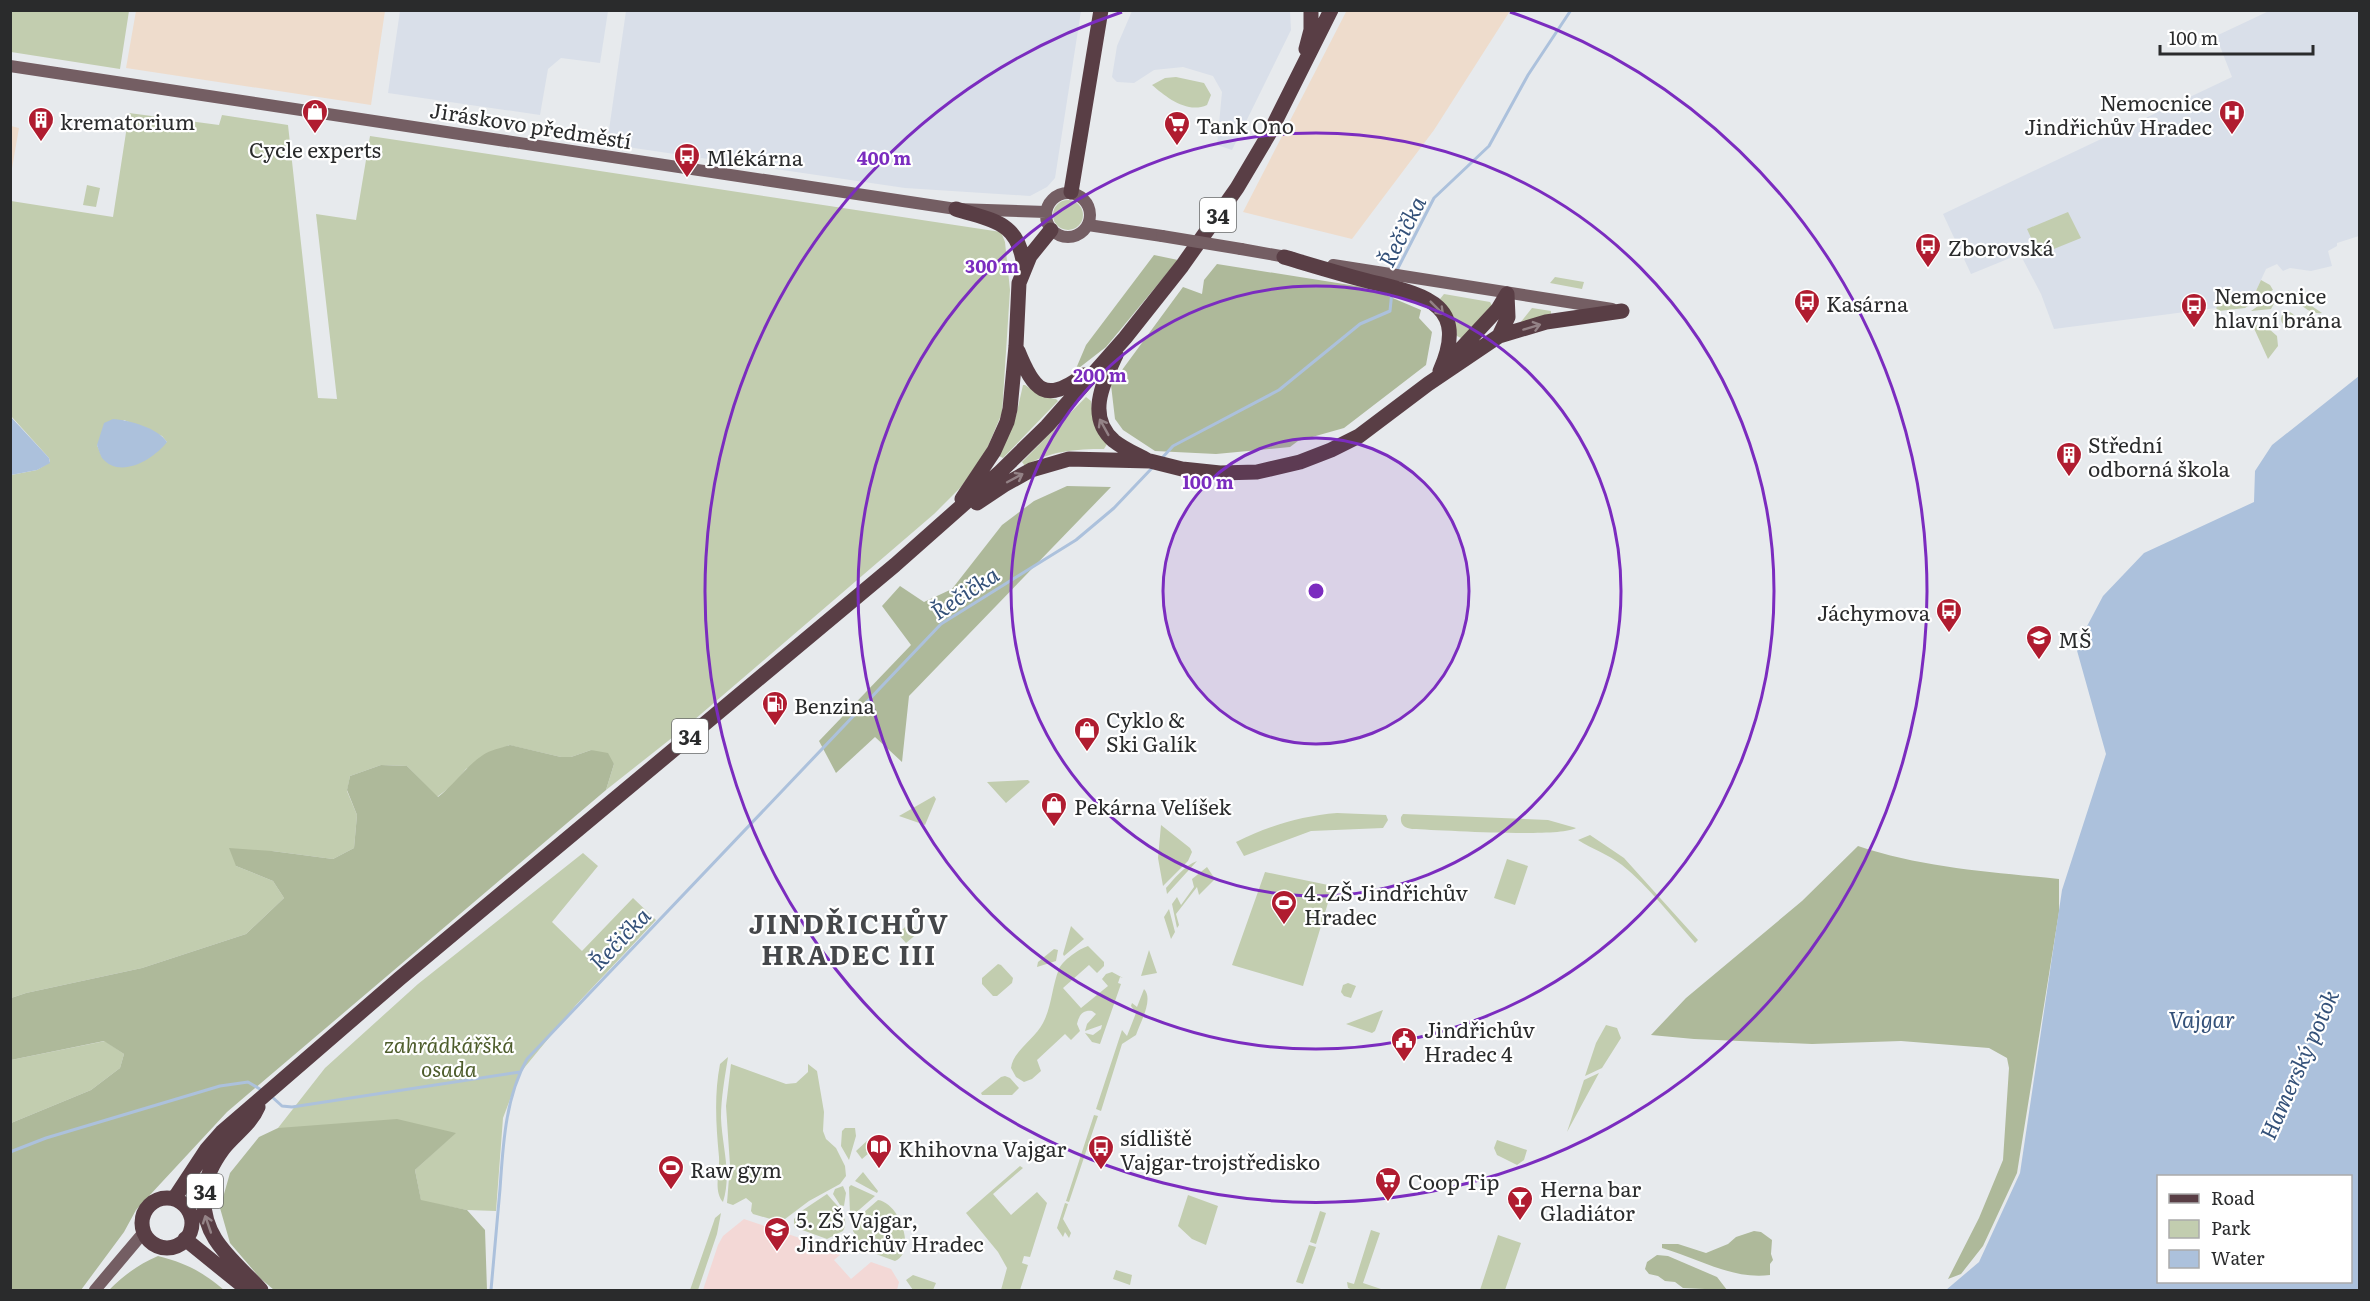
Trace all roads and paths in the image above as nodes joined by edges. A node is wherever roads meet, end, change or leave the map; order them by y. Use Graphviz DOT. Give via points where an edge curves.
graph roads {
  1 [pos="1101,10"];
  2 [pos="1311,10"];
  3 [pos="1331,10"];
  4 [pos="10,66"];
  5 [pos="1296,83"];
  6 [pos="1071,192"];
  7 [pos="956,209"];
  8 [pos="1046,212"];
  9 [pos="1088,225"];
  10 [pos="1051,230"];
  11 [pos="1284,257"];
  12 [pos="1024,267"];
  13 [pos="1507,294"];
  14 [pos="1622,311"];
  15 [pos="1499,336"];
  16 [pos="1125,338"];
  17 [pos="1016,346"];
  18 [pos="1106,359"];
  19 [pos="1440,371"];
  20 [pos="1428,384"];
  21 [pos="1150,461"];
  22 [pos="945,522"];
  23 [pos="262,1098"];
  24 [pos="174,1199"];
  25 [pos="144,1232"];
  26 [pos="185,1239"];
  27 [pos="95,1290"];
  28 [pos="248,1290"];
  29 [pos="261,1290"];
  1 -- 6 [label="main road"];
  2 -- 5 [label="main road" via="1311,30"];
  3 -- 5 [label="main road, 34"];
  4 -- 7 [label="main road, Jiráskovo předměstí"];
  5 -- 16 [label="main road, 34" via="1237,188"];
  6 -- 8 [label="main road" via="1052,199"];
  6 -- 9 [label="main road" via="1088,204"];
  7 -- 8 [label="main road, Jiráskovo předměstí"];
  7 -- 12 [label="main road" via="997,222 1014,233"];
  8 -- 10 [label="main road"];
  9 -- 10 [label="main road" via="1074,236 1062,236"];
  9 -- 11 [label="main road, bridge"];
  10 -- 12 [label="main road"];
  11 -- 13 [label="main road"];
  11 -- 19 [label="main road, one-way" via="1410,290 1433,302 1449,325 1449,343"];
  12 -- 17 [label="main road" via="1019,283"];
  13 -- 14 [label="main road"];
  13 -- 15 [label="main road" via="1508,317"];
  13 -- 19 [label="main road" via="1498,309"];
  15 -- 14 [label="main road, one-way" via="1546,322"];
  15 -- 20 [label="main road"];
  16 -- 18 [label="main road, 34"];
  21 -- 16 [label="main road, one-way" via="1113,440 1099,417 1104,380"];
  17 -- 18 [label="main road" via="1030,379 1046,390 1071,385"];
  17 -- 22 [label="main road" via="1010,409 1002,433"];
  18 -- 22 [label="main road, 34" via="1047,426"];
  19 -- 20 [label="main road"];
  20 -- 21 [label="main road" via="1359,436 1285,467 1221,473"];
  22 -- 21 [label="main road, one-way" via="1042,466 1082,458"];
  22 -- 23 [label="main road, 34"];
  23 -- 24 [label="main road, 34" via="207,1149"];
  29 -- 23 [label="main road, 34, one-way" via="212,1235 204,1203 211,1168 254,1117"];
  24 -- 25 [label="main road" via="160,1199 148,1206 142,1219"];
  24 -- 26 [label="main road" via="186,1207 191,1220"];
  25 -- 26 [label="main road" via="151,1242 163,1247 175,1246"];
  25 -- 27 [label="main road"];
  26 -- 28 [label="main road"];
}
